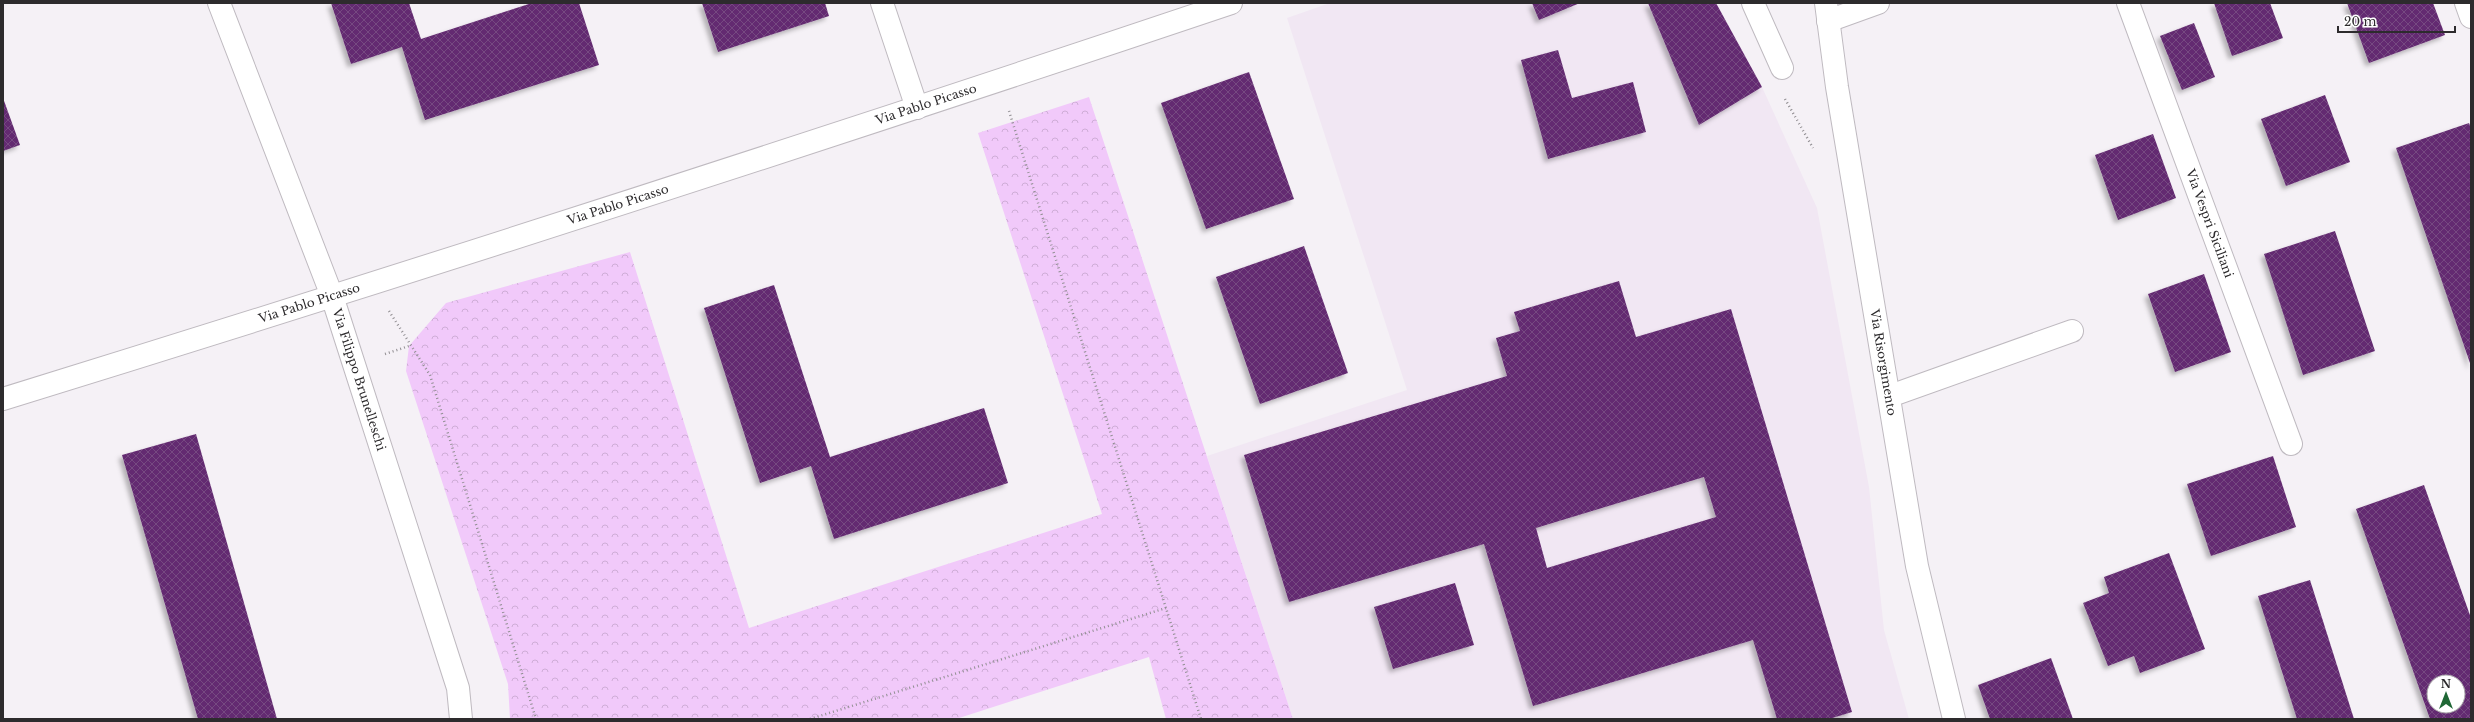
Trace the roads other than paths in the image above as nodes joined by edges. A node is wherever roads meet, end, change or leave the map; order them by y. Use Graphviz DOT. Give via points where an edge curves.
graph roads {
  1 [pos="219,3"];
  2 [pos="882,3"];
  3 [pos="1231,3"];
  4 [pos="1752,3"];
  5 [pos="1878,3"];
  6 [pos="2128,3"];
  7 [pos="2466,3"];
  8 [pos="1827,12"];
  9 [pos="2471,18"];
  10 [pos="1782,68"];
  11 [pos="917,108"];
  12 [pos="332,296"];
  13 [pos="2072,331"];
  14 [pos="1890,396"];
  15 [pos="3,399"];
  16 [pos="2291,444"];
  17 [pos="461,719"];
  18 [pos="1954,719"];
  1 -- 12 [label="street, Via Filippo Brunelleschi"];
  2 -- 11 [label="street"];
  3 -- 11 [label="street, Via Pablo Picasso"];
  4 -- 10 [label="street"];
  5 -- 8 [label="street"];
  6 -- 16 [label="street, Via Vespri Siciliani"];
  7 -- 9 [label="street"];
  8 -- 14 [label="street, Via Risorgimento" via="1856,203"];
  11 -- 12 [label="street, Via Pablo Picasso"];
  12 -- 15 [label="street, Via Pablo Picasso"];
  12 -- 17 [label="street, Via Filippo Brunelleschi" via="458,688"];
  13 -- 14 [label="street"];
  14 -- 18 [label="street, Via Risorgimento" via="1917,566"];
}
